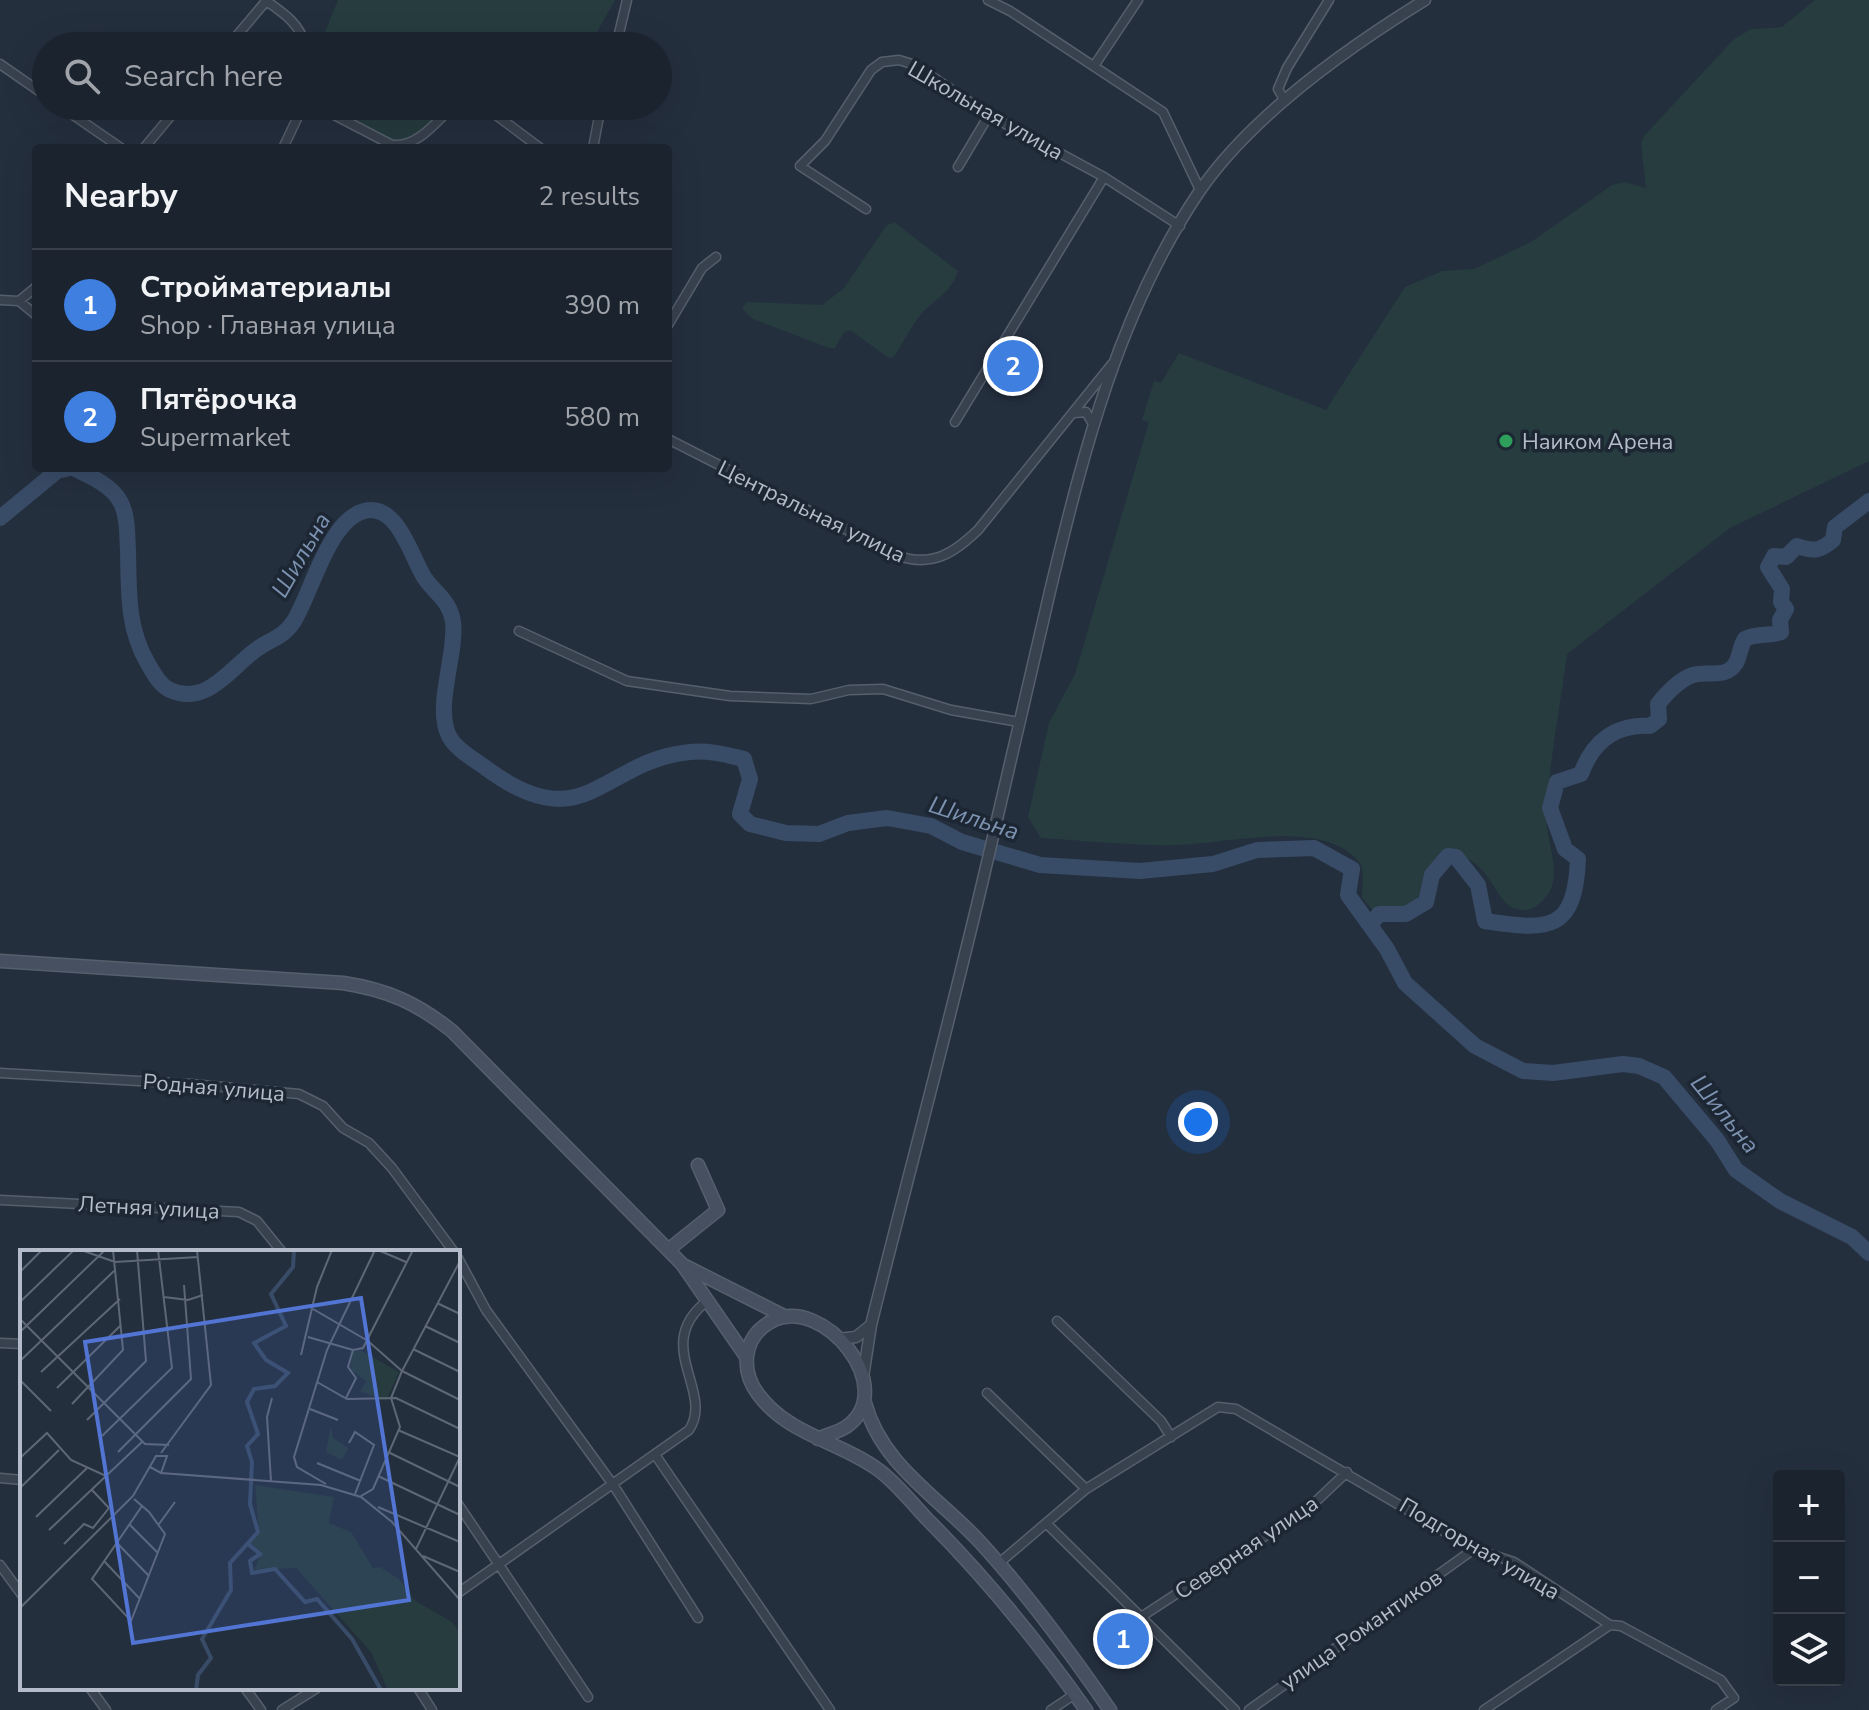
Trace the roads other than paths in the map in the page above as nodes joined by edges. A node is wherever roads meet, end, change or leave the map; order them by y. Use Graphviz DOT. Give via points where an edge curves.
graph roads {
  1 [pos="266,0"];
  2 [pos="627,0"];
  3 [pos="988,0"];
  4 [pos="1138,0"];
  5 [pos="1329,0"];
  6 [pos="1425,0"];
  7 [pos="240,32"];
  8 [pos="300,32"];
  9 [pos="619,32"];
  10 [pos="0,64"];
  11 [pos="1094,66"];
  12 [pos="32,86"];
  13 [pos="1285,101"];
  14 [pos="989,115"];
  15 [pos="80,120"];
  16 [pos="167,120"];
  17 [pos="296,120"];
  18 [pos="344,120"];
  19 [pos="438,120"];
  20 [pos="503,120"];
  21 [pos="598,120"];
  22 [pos="115,144"];
  23 [pos="147,144"];
  24 [pos="285,144"];
  25 [pos="390,144"];
  26 [pos="408,144"];
  27 [pos="535,144"];
  28 [pos="594,144"];
  29 [pos="958,167"];
  30 [pos="1104,177"];
  31 [pos="1200,190"];
  32 [pos="866,209"];
  33 [pos="1180,226"];
  34 [pos="716,257"];
  35 [pos="32,290"];
  36 [pos="0,300"];
  37 [pos="19,301"];
  38 [pos="32,312"];
  39 [pos="672,318"];
  40 [pos="1112,364"];
  41 [pos="1073,413"];
  42 [pos="955,422"];
  43 [pos="1093,424"];
  44 [pos="672,441"];
  45 [pos="519,631"];
  46 [pos="1019,722"];
  47 [pos="0,961"];
  48 [pos="0,1073"];
  49 [pos="698,1165"];
  50 [pos="0,1200"];
  51 [pos="280,1250"];
  52 [pos="453,1250"];
  53 [pos="668,1250"];
  54 [pos="460,1262"];
  55 [pos="682,1264"];
  56 [pos="707,1301"];
  57 [pos="786,1317"];
  58 [pos="1057,1321"];
  59 [pos="871,1325"];
  60 [pos="838,1339"];
  61 [pos="0,1343"];
  62 [pos="20,1344"];
  63 [pos="745,1355"];
  64 [pos="863,1378"];
  65 [pos="987,1393"];
  66 [pos="865,1403"];
  67 [pos="1171,1437"];
  68 [pos="818,1439"];
  69 [pos="656,1456"];
  70 [pos="1347,1472"];
  71 [pos="0,1478"];
  72 [pos="20,1480"];
  73 [pos="614,1486"];
  74 [pos="1086,1489"];
  75 [pos="460,1507"];
  76 [pos="1046,1523"];
  77 [pos="1474,1549"];
  78 [pos="500,1563"];
  79 [pos="998,1564"];
  80 [pos="0,1565"];
  81 [pos="20,1592"];
  82 [pos="460,1592"];
  83 [pos="1141,1617"];
  84 [pos="698,1618"];
  85 [pos="1610,1625"];
  86 [pos="91,1690"];
  87 [pos="246,1690"];
  88 [pos="314,1690"];
  89 [pos="419,1690"];
  90 [pos="1075,1694"];
  91 [pos="588,1697"];
  92 [pos="106,1710"];
  93 [pos="261,1710"];
  94 [pos="282,1710"];
  95 [pos="432,1710"];
  96 [pos="828,1710"];
  97 [pos="1051,1710"];
  98 [pos="1086,1710"];
  99 [pos="1110,1710"];
  100 [pos="1235,1710"];
  101 [pos="1249,1710"];
  102 [pos="1484,1710"];
  103 [pos="1716,1710"];
  1 -- 7 [label="street"];
  1 -- 8 [label="street"];
  2 -- 9 [label="street"];
  3 -- 11 [label="street"];
  4 -- 11 [label="street"];
  5 -- 13 [label="street" via="1287,68 1278,89"];
  6 -- 13 [label="street" via="1314,75"];
  10 -- 12 [label="street"];
  11 -- 31 [label="street" via="1163,112"];
  13 -- 31 [label="street"];
  14 -- 29 [label="street"];
  14 -- 30 [label="street, Школьная улица"];
  14 -- 32 [label="street, Школьная улица" via="915,65 899,60 871,70 825,141 800,166"];
  15 -- 22 [label="street"];
  16 -- 23 [label="street"];
  17 -- 24 [label="street"];
  18 -- 25 [label="street"];
  19 -- 26 [label="street"];
  20 -- 27 [label="street"];
  21 -- 28 [label="street"];
  30 -- 33 [label="street, Школьная улица"];
  30 -- 42 [label="street"];
  31 -- 33 [label="street"];
  33 -- 40 [label="street"];
  34 -- 39 [label="street" via="702,268"];
  35 -- 37 [label="street"];
  36 -- 37 [label="street"];
  37 -- 38 [label="street"];
  40 -- 41 [label="street, Центральная улица"];
  40 -- 43 [label="street"];
  41 -- 43 [label="street" via="1086,412"];
  41 -- 44 [label="street, Центральная улица" via="978,530 960,548 926,562 898,556"];
  43 -- 46 [label="street"];
  45 -- 46 [label="street" via="627,681 730,696 798,699 883,689 951,710"];
  46 -- 59 [label="street"];
  47 -- 53 [label="main road" via="343,983 383,989 420,1005"];
  48 -- 52 [label="street, Родная улица" via="299,1094 369,1143"];
  49 -- 53 [label="main road" via="718,1210"];
  50 -- 51 [label="street, Летняя улица" via="239,1212 257,1221"];
  53 -- 55 [label="main road"];
  54 -- 73 [label="street" via="486,1310"];
  55 -- 56 [label="main road"];
  55 -- 57 [label="main road"];
  56 -- 63 [label="main road"];
  56 -- 69 [label="street" via="691,1318 683,1340 696,1419"];
  57 -- 60 [label="main road" via="817,1323"];
  57 -- 63 [label="main road" via="771,1321"];
  58 -- 67 [label="street" via="1161,1421"];
  59 -- 60 [label="street" via="856,1337"];
  59 -- 64 [label="street"];
  60 -- 64 [label="main road"];
  61 -- 62 [label="street"];
  63 -- 68 [label="main road" via="757,1393 798,1431"];
  64 -- 66 [label="main road"];
  65 -- 74 [label="street"];
  66 -- 68 [label="main road" via="846,1427"];
  66 -- 79 [label="main road" via="871,1427 888,1453"];
  67 -- 70 [label="street, Подгорная улица" via="1218,1407 1236,1409"];
  67 -- 74 [label="street"];
  68 -- 90 [label="main road" via="880,1471 977,1570"];
  69 -- 73 [label="street"];
  69 -- 96 [label="street"];
  70 -- 77 [label="street, Подгорная улица"];
  70 -- 83 [label="street, Северная улица" via="1311,1506"];
  71 -- 72 [label="street"];
  73 -- 78 [label="street"];
  73 -- 84 [label="street"];
  74 -- 76 [label="street"];
  75 -- 78 [label="street"];
  76 -- 79 [label="street"];
  76 -- 83 [label="street"];
  77 -- 85 [label="street, Подгорная улица" via="1514,1562"];
  77 -- 101 [label="street, улица Романтиков"];
  78 -- 82 [label="street"];
  78 -- 91 [label="street"];
  79 -- 99 [label="main road"];
  80 -- 81 [label="street"];
  83 -- 100 [label="street"];
  85 -- 102 [label="street"];
  85 -- 103 [label="street, Подгорная улица" via="1721,1680 1734,1698"];
  86 -- 92 [label="street"];
  87 -- 93 [label="street"];
  88 -- 94 [label="street"];
  89 -- 95 [label="street"];
  90 -- 97 [label="street"];
  90 -- 98 [label="main road"];
}
